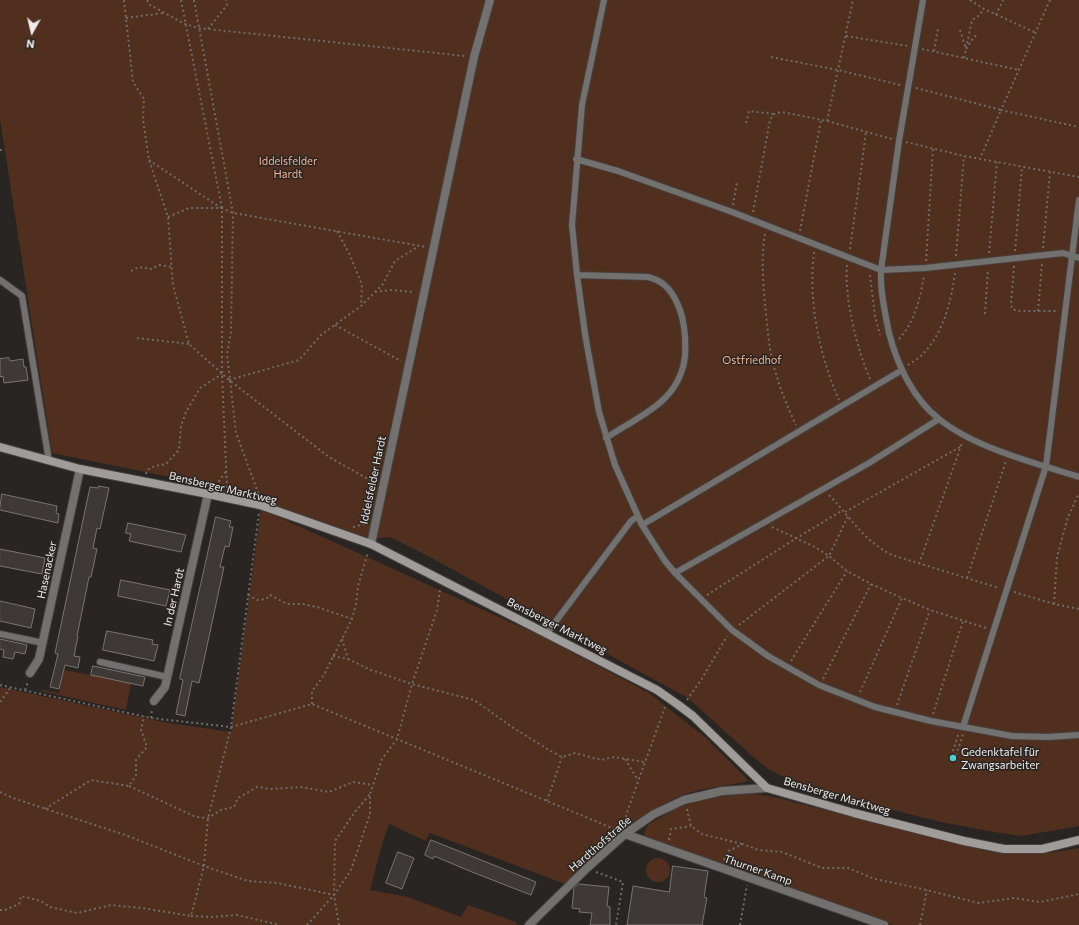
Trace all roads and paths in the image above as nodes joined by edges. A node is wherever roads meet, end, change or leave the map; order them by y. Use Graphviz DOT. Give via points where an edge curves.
graph roads {
  1 [pos="124,0"];
  2 [pos="147,0"];
  3 [pos="181,0"];
  4 [pos="194,0"];
  5 [pos="226,0"];
  6 [pos="490,0"];
  7 [pos="604,0"];
  8 [pos="853,0"];
  9 [pos="923,0"];
  10 [pos="970,0"];
  11 [pos="1002,0"];
  12 [pos="1050,0"];
  13 [pos="984,9"];
  14 [pos="164,13"];
  15 [pos="996,15"];
  16 [pos="126,18"];
  17 [pos="185,24"];
  18 [pos="198,28"];
  19 [pos="938,28"];
  20 [pos="208,29"];
  21 [pos="960,30"];
  22 [pos="1034,32"];
  23 [pos="978,34"];
  24 [pos="846,36"];
  25 [pos="915,47"];
  26 [pos="966,49"];
  27 [pos="934,51"];
  28 [pos="474,57"];
  29 [pos="771,57"];
  30 [pos="964,58"];
  31 [pos="838,70"];
  32 [pos="1019,70"];
  33 [pos="908,86"];
  34 [pos="1001,110"];
  35 [pos="774,114"];
  36 [pos="821,120"];
  37 [pos="827,121"];
  38 [pos="746,123"];
  39 [pos="1079,127"];
  40 [pos="899,141"];
  41 [pos="933,149"];
  42 [pos="964,156"];
  43 [pos="576,159"];
  44 [pos="980,159"];
  45 [pos="149,160"];
  46 [pos="997,162"];
  47 [pos="1050,172"];
  48 [pos="1079,177"];
  49 [pos="737,182"];
  50 [pos="1079,200"];
  51 [pos="222,208"];
  52 [pos="732,212"];
  53 [pos="233,213"];
  54 [pos="168,217"];
  55 [pos="752,219"];
  56 [pos="767,225"];
  57 [pos="337,231"];
  58 [pos="799,238"];
  59 [pos="814,244"];
  60 [pos="419,246"];
  61 [pos="433,248"];
  62 [pos="1043,255"];
  63 [pos="1072,256"];
  64 [pos="1079,258"];
  65 [pos="988,261"];
  66 [pos="956,264"];
  67 [pos="172,267"];
  68 [pos="925,268"];
  69 [pos="881,270"];
  70 [pos="130,271"];
  71 [pos="577,275"];
  72 [pos="0,280"];
  73 [pos="375,292"];
  74 [pos="424,293"];
  75 [pos="361,306"];
  76 [pos="1038,311"];
  77 [pos="985,314"];
  78 [pos="335,325"];
  79 [pos="138,338"];
  80 [pos="189,344"];
  81 [pos="892,346"];
  82 [pos="409,365"];
  83 [pos="902,370"];
  84 [pos="222,374"];
  85 [pos="229,380"];
  86 [pos="842,406"];
  87 [pos="939,419"];
  88 [pos="799,432"];
  89 [pos="965,436"];
  90 [pos="606,438"];
  91 [pos="0,447"];
  92 [pos="961,447"];
  93 [pos="1009,454"];
  94 [pos="49,461"];
  95 [pos="1046,466"];
  96 [pos="80,469"];
  97 [pos="226,470"];
  98 [pos="1079,477"];
  99 [pos="145,482"];
  100 [pos="383,488"];
  101 [pos="824,489"];
  102 [pos="1079,493"];
  103 [pos="209,494"];
  104 [pos="228,499"];
  105 [pos="260,505"];
  106 [pos="844,511"];
  107 [pos="848,516"];
  108 [pos="637,517"];
  109 [pos="376,522"];
  110 [pos="763,523"];
  111 [pos="642,525"];
  112 [pos="353,527"];
  113 [pos="795,538"];
  114 [pos="371,544"];
  115 [pos="829,556"];
  116 [pos="919,564"];
  117 [pos="847,570"];
  118 [pos="674,573"];
  119 [pos="433,575"];
  120 [pos="967,578"];
  121 [pos="871,584"];
  122 [pos="1007,590"];
  123 [pos="248,595"];
  124 [pos="902,598"];
  125 [pos="700,600"];
  126 [pos="1054,604"];
  127 [pos="1079,609"];
  128 [pos="930,610"];
  129 [pos="352,619"];
  130 [pos="963,620"];
  131 [pos="732,630"];
  132 [pos="994,631"];
  133 [pos="0,634"];
  134 [pos="547,634"];
  135 [pos="342,639"];
  136 [pos="43,643"];
  137 [pos="333,656"];
  138 [pos="348,659"];
  139 [pos="100,662"];
  140 [pos="787,668"];
  141 [pos="30,673"];
  142 [pos="167,677"];
  143 [pos="412,684"];
  144 [pos="0,685"];
  145 [pos="820,685"];
  146 [pos="12,687"];
  147 [pos="856,700"];
  148 [pos="154,701"];
  149 [pos="0,702"];
  150 [pos="312,704"];
  151 [pos="677,704"];
  152 [pos="895,713"];
  153 [pos="144,716"];
  154 [pos="931,720"];
  155 [pos="231,727"];
  156 [pos="963,727"];
  157 [pos="1079,735"];
  158 [pos="397,739"];
  159 [pos="562,757"];
  160 [pos="625,759"];
  161 [pos="644,762"];
  162 [pos="638,780"];
  163 [pos="373,785"];
  164 [pos="129,786"];
  165 [pos="767,788"];
  166 [pos="0,792"];
  167 [pos="370,794"];
  168 [pos="684,800"];
  169 [pos="546,801"];
  170 [pos="45,809"];
  171 [pos="208,818"];
  172 [pos="691,826"];
  173 [pos="627,832"];
  174 [pos="1079,840"];
  175 [pos="743,844"];
  176 [pos="665,848"];
  177 [pos="204,866"];
  178 [pos="717,867"];
  179 [pos="587,868"];
  180 [pos="749,878"];
  181 [pos="927,890"];
  182 [pos="1079,894"];
  183 [pos="334,895"];
  184 [pos="0,910"];
  185 [pos="190,916"];
  186 [pos="280,925"];
  187 [pos="307,925"];
  188 [pos="339,925"];
  189 [pos="529,925"];
  190 [pos="616,925"];
  191 [pos="740,925"];
  192 [pos="884,925"];
  193 [pos="920,925"];
  1 -- 16 [label="path"];
  2 -- 14 [label="path" via="150,5"];
  3 -- 17 [label="path"];
  4 -- 18 [label="path"];
  5 -- 20 [label="path" via="227,6"];
  6 -- 28 [label="street, Iddelsfelder Hardt"];
  7 -- 43 [label="lane" via="582,105"];
  8 -- 24 [label="path"];
  9 -- 25 [label="lane"];
  10 -- 13 [label="path"];
  11 -- 15 [label="path"];
  12 -- 22 [label="path"];
  13 -- 15 [label="path"];
  13 -- 26 [label="path" via="972,20"];
  14 -- 16 [label="path"];
  14 -- 17 [label="path"];
  15 -- 22 [label="path"];
  16 -- 45 [label="path" via="133,82 144,99 143,120"];
  17 -- 18 [label="path"];
  17 -- 51 [label="path"];
  18 -- 20 [label="path"];
  18 -- 53 [label="path"];
  19 -- 27 [label="path"];
  20 -- 28 [label="path"];
  21 -- 26 [label="path"];
  22 -- 32 [label="path"];
  23 -- 26 [label="path"];
  24 -- 25 [label="path"];
  24 -- 31 [label="path"];
  25 -- 27 [label="path"];
  25 -- 33 [label="lane"];
  26 -- 30 [label="path"];
  27 -- 30 [label="path"];
  28 -- 61 [label="street, Iddelsfelder Hardt"];
  29 -- 31 [label="path"];
  30 -- 32 [label="path"];
  31 -- 33 [label="path"];
  31 -- 37 [label="path"];
  32 -- 34 [label="path"];
  33 -- 34 [label="path"];
  33 -- 40 [label="lane"];
  34 -- 39 [label="path"];
  34 -- 44 [label="path"];
  35 -- 36 [label="path" via="782,112"];
  35 -- 38 [label="path" via="749,111"];
  35 -- 55 [label="path" via="770,120"];
  36 -- 37 [label="path"];
  36 -- 58 [label="path"];
  37 -- 40 [label="path"];
  40 -- 41 [label="path"];
  40 -- 69 [label="lane"];
  41 -- 42 [label="path"];
  41 -- 68 [label="path"];
  42 -- 44 [label="path"];
  42 -- 66 [label="path"];
  43 -- 52 [label="lane" via="618,171"];
  43 -- 71 [label="lane" via="572,225"];
  44 -- 46 [label="path"];
  45 -- 51 [label="path"];
  45 -- 54 [label="path"];
  46 -- 47 [label="path"];
  46 -- 65 [label="path"];
  47 -- 48 [label="path"];
  47 -- 62 [label="path"];
  49 -- 52 [label="path"];
  50 -- 63 [label="lane"];
  51 -- 53 [label="path"];
  51 -- 54 [label="path" via="189,208"];
  51 -- 84 [label="path"];
  52 -- 55 [label="lane"];
  53 -- 57 [label="path"];
  53 -- 85 [label="path" via="231,332 227,354"];
  54 -- 67 [label="path"];
  55 -- 56 [label="lane"];
  56 -- 58 [label="lane"];
  56 -- 88 [label="path" via="763,286 772,359 778,381"];
  57 -- 60 [label="path"];
  57 -- 75 [label="path" via="362,285"];
  58 -- 59 [label="lane"];
  59 -- 69 [label="lane"];
  59 -- 86 [label="path" via="812,281 820,348"];
  60 -- 61 [label="path"];
  60 -- 73 [label="path" via="395,260 383,284"];
  61 -- 74 [label="street, Iddelsfelder Hardt"];
  62 -- 63 [label="lane" via="1063,253"];
  62 -- 65 [label="lane"];
  62 -- 76 [label="path"];
  63 -- 64 [label="lane"];
  63 -- 95 [label="lane"];
  65 -- 66 [label="lane"];
  65 -- 77 [label="path"];
  66 -- 68 [label="lane"];
  66 -- 83 [label="path" via="946,316 937,334 923,354"];
  67 -- 70 [label="path" via="159,265 151,270 140,267"];
  67 -- 80 [label="path" via="173,285"];
  68 -- 69 [label="lane"];
  68 -- 81 [label="path" via="914,314 905,333"];
  69 -- 81 [label="lane" via="883,304"];
  71 -- 90 [label="lane" via="591,372"];
  71 -- 90 [label="lane" via="656,279 672,294 683,319 686,346 677,383 662,402"];
  72 -- 94 [label="lane" via="22,296"];
  73 -- 74 [label="path" via="390,290"];
  73 -- 75 [label="path"];
  74 -- 82 [label="street, Iddelsfelder Hardt"];
  75 -- 78 [label="path"];
  78 -- 82 [label="path"];
  78 -- 85 [label="path" via="321,335 299,360"];
  79 -- 80 [label="path"];
  80 -- 84 [label="path"];
  81 -- 83 [label="lane"];
  82 -- 100 [label="street, Iddelsfelder Hardt"];
  83 -- 86 [label="lane"];
  83 -- 87 [label="lane" via="924,404"];
  84 -- 85 [label="path"];
  84 -- 97 [label="path"];
  84 -- 99 [label="path" via="200,388 181,426 179,450 166,464 147,470"];
  85 -- 100 [label="path" via="328,457"];
  85 -- 105 [label="path" via="236,433 258,492"];
  86 -- 88 [label="lane"];
  87 -- 89 [label="lane"];
  87 -- 101 [label="lane"];
  88 -- 111 [label="lane"];
  89 -- 92 [label="path"];
  89 -- 93 [label="lane"];
  90 -- 108 [label="lane" via="614,465"];
  91 -- 94 [label="street, Bensberger Marktweg"];
  92 -- 106 [label="path"];
  92 -- 116 [label="path"];
  93 -- 95 [label="lane"];
  93 -- 120 [label="path"];
  94 -- 96 [label="street, Bensberger Marktweg"];
  95 -- 98 [label="lane"];
  95 -- 122 [label="lane"];
  96 -- 99 [label="street, Bensberger Marktweg"];
  96 -- 136 [label="street, Hasenacker"];
  97 -- 103 [label="path"];
  97 -- 104 [label="path"];
  99 -- 103 [label="street, Bensberger Marktweg"];
  100 -- 109 [label="street, Iddelsfelder Hardt"];
  101 -- 106 [label="path"];
  101 -- 110 [label="lane"];
  102 -- 126 [label="path" via="1068,517 1057,557"];
  103 -- 104 [label="street, Bensberger Marktweg"];
  103 -- 142 [label="street, In der Hardt"];
  104 -- 105 [label="street, Bensberger Marktweg"];
  105 -- 114 [label="street, Bensberger Marktweg"];
  105 -- 123 [label="path"];
  106 -- 107 [label="path"];
  106 -- 113 [label="path"];
  107 -- 115 [label="path"];
  107 -- 116 [label="path" via="859,531 881,549"];
  108 -- 111 [label="lane"];
  108 -- 134 [label="lane" via="631,521"];
  109 -- 112 [label="path"];
  109 -- 114 [label="street, Iddelsfelder Hardt"];
  110 -- 113 [label="path"];
  110 -- 118 [label="lane"];
  111 -- 118 [label="lane"];
  113 -- 115 [label="path"];
  113 -- 125 [label="path"];
  114 -- 119 [label="street, Bensberger Marktweg"];
  114 -- 129 [label="path" via="358,586"];
  115 -- 117 [label="path"];
  115 -- 131 [label="path"];
  116 -- 120 [label="path"];
  117 -- 121 [label="path"];
  117 -- 140 [label="path"];
  118 -- 125 [label="lane"];
  119 -- 134 [label="street, Bensberger Marktweg"];
  119 -- 143 [label="path" via="431,586 440,589 437,610"];
  120 -- 122 [label="path"];
  121 -- 124 [label="path"];
  121 -- 145 [label="path"];
  122 -- 126 [label="path"];
  122 -- 132 [label="lane"];
  123 -- 129 [label="path" via="257,600 266,599 270,595 286,604 310,605"];
  123 -- 155 [label="path"];
  124 -- 128 [label="path"];
  124 -- 147 [label="path"];
  125 -- 131 [label="lane"];
  126 -- 127 [label="path"];
  128 -- 130 [label="path"];
  128 -- 152 [label="path"];
  129 -- 135 [label="path"];
  130 -- 132 [label="path"];
  130 -- 154 [label="path"];
  131 -- 140 [label="lane"];
  131 -- 151 [label="path" via="688,698 685,702"];
  132 -- 156 [label="lane"];
  133 -- 136 [label="lane"];
  134 -- 151 [label="street, Bensberger Marktweg" via="637,679"];
  135 -- 137 [label="path"];
  135 -- 138 [label="path"];
  136 -- 141 [label="street, Hasenacker" via="39,659"];
  137 -- 138 [label="path"];
  137 -- 150 [label="path" via="324,675 312,691"];
  138 -- 143 [label="path" via="370,670"];
  139 -- 142 [label="lane"];
  140 -- 145 [label="lane"];
  142 -- 148 [label="street, In der Hardt" via="164,687"];
  143 -- 158 [label="path"];
  143 -- 159 [label="path" via="474,700 512,727"];
  144 -- 146 [label="path"];
  145 -- 147 [label="lane"];
  146 -- 149 [label="path"];
  146 -- 153 [label="path"];
  147 -- 152 [label="lane"];
  150 -- 155 [label="path"];
  150 -- 158 [label="path"];
  151 -- 161 [label="path" via="666,706"];
  151 -- 165 [label="street, Bensberger Marktweg" via="693,716"];
  152 -- 154 [label="lane"];
  153 -- 155 [label="path"];
  153 -- 164 [label="path" via="141,730 147,747 136,760 136,776"];
  154 -- 156 [label="lane"];
  155 -- 171 [label="path"];
  156 -- 156 [label="path" via="955,758 951,757"];
  156 -- 157 [label="lane" via="1012,736"];
  158 -- 163 [label="path" via="382,759"];
  158 -- 169 [label="path"];
  159 -- 160 [label="path" via="575,753 601,760 614,757"];
  159 -- 169 [label="path"];
  160 -- 161 [label="path"];
  160 -- 162 [label="path"];
  161 -- 162 [label="path"];
  162 -- 173 [label="path" via="626,815"];
  163 -- 167 [label="path"];
  163 -- 171 [label="path" via="353,782 329,792 301,787 257,787 238,798 234,807 221,810"];
  164 -- 170 [label="path" via="91,780"];
  164 -- 171 [label="path" via="196,817"];
  165 -- 168 [label="street, Hardthofstraße" via="722,790"];
  165 -- 174 [label="street, Bensberger Marktweg" via="854,813 992,847 1017,850 1042,848"];
  166 -- 170 [label="path"];
  167 -- 183 [label="path" via="370,814 351,870"];
  167 -- 183 [label="path" via="335,841"];
  168 -- 172 [label="path"];
  168 -- 173 [label="street, Hardthofstraße" via="654,814"];
  169 -- 173 [label="path"];
  170 -- 177 [label="path" via="125,835"];
  171 -- 177 [label="path"];
  172 -- 175 [label="path" via="702,834"];
  172 -- 176 [label="path" via="672,829"];
  173 -- 176 [label="street, Thurner Kamp"];
  173 -- 179 [label="street, Hardthofstraße"];
  175 -- 178 [label="path" via="728,851 723,862"];
  175 -- 181 [label="path" via="758,850 782,852 822,868 848,868 875,879"];
  176 -- 178 [label="street, Thurner Kamp"];
  177 -- 183 [label="path" via="248,881 277,883"];
  177 -- 185 [label="path"];
  178 -- 180 [label="street, Thurner Kamp"];
  179 -- 189 [label="street, Hardthofstraße"];
  179 -- 190 [label="path" via="623,882"];
  180 -- 191 [label="path"];
  180 -- 192 [label="street, Thurner Kamp"];
  181 -- 182 [label="path" via="979,903 1014,898 1040,902"];
  181 -- 193 [label="path"];
  183 -- 187 [label="path"];
  183 -- 188 [label="path"];
  184 -- 185 [label="path" via="20,904 21,896 41,901 50,907 77,913 110,905"];
  185 -- 186 [label="path" via="237,915"];
}
